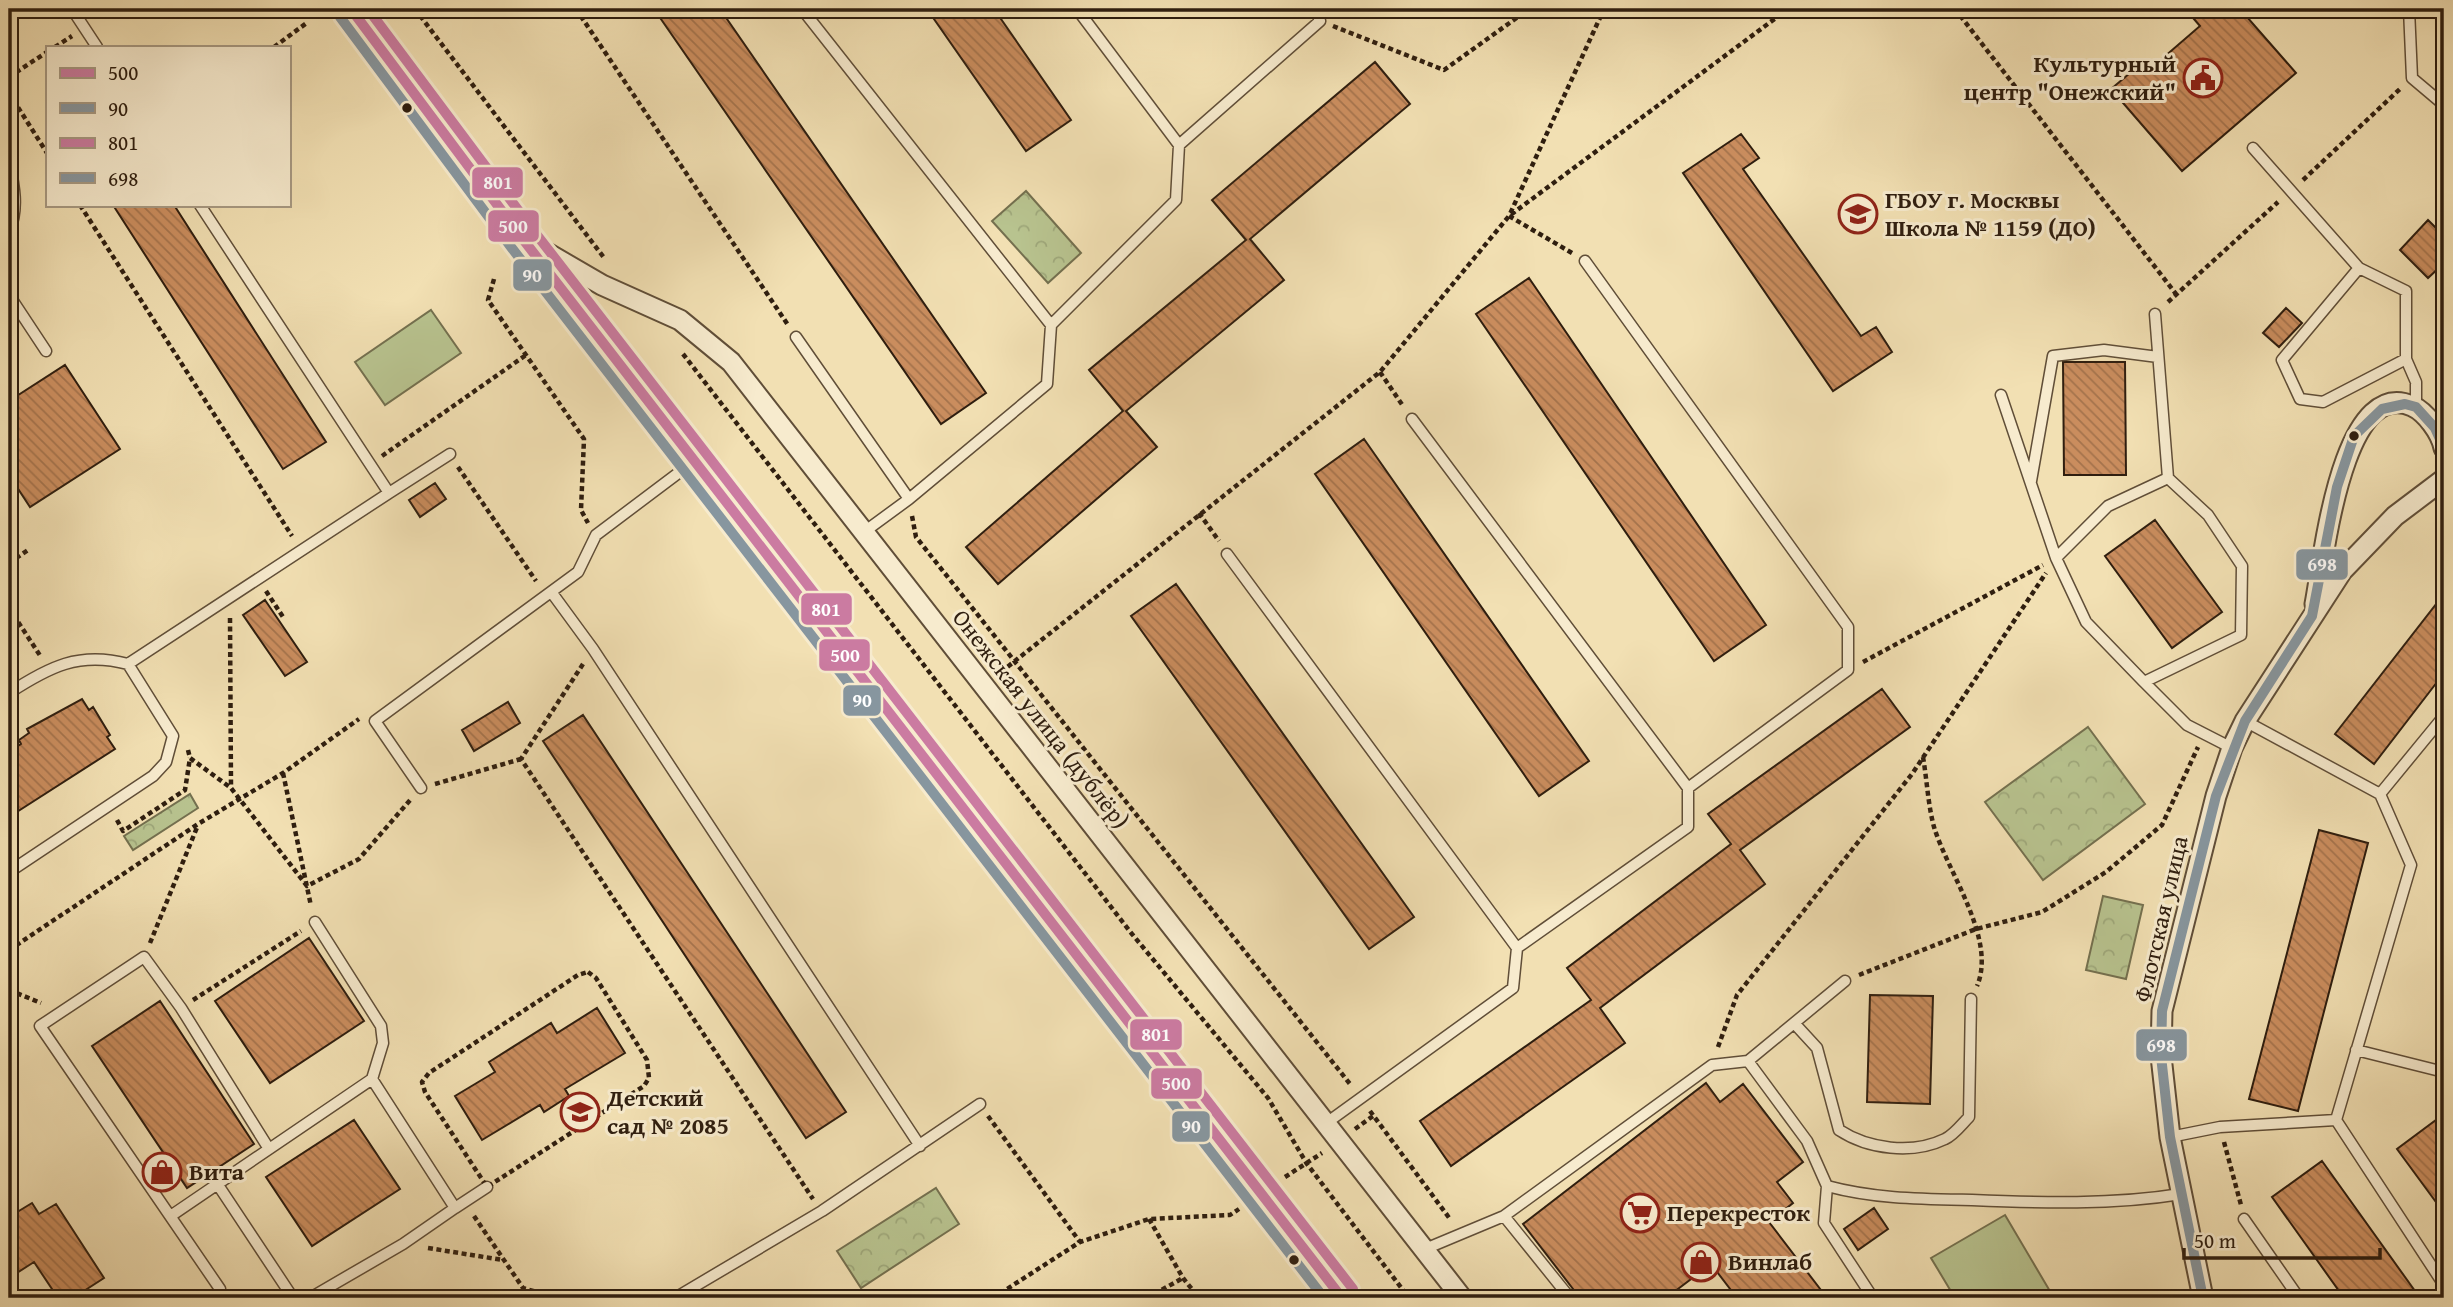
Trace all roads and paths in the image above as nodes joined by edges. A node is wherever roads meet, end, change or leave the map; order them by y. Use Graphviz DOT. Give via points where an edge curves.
graph roads {
  1 [pos="72,9"];
  2 [pos="351,9"];
  3 [pos="415,9"];
  4 [pos="576,9"];
  5 [pos="802,9"];
  6 [pos="1077,9"];
  7 [pos="1315,9"];
  8 [pos="1529,9"];
  9 [pos="1604,9"];
  10 [pos="1788,9"];
  11 [pos="1955,9"];
  12 [pos="2409,9"];
  13 [pos="1320,21"];
  14 [pos="308,22"];
  15 [pos="96,46"];
  16 [pos="275,46"];
  17 [pos="46,53"];
  18 [pos="9,77"];
  19 [pos="9,93"];
  20 [pos="2444,105"];
  21 [pos="1178,145"];
  22 [pos="2253,148"];
  23 [pos="46,151"];
  24 [pos="9,161"];
  25 [pos="81,206"];
  26 [pos="201,206"];
  27 [pos="1510,215"];
  28 [pos="9,232"];
  29 [pos="523,238"];
  30 [pos="1585,261"];
  31 [pos="608,263"];
  32 [pos="2359,268"];
  33 [pos="494,279"];
  34 [pos="2176,294"];
  35 [pos="9,295"];
  36 [pos="2155,314"];
  37 [pos="1051,325"];
  38 [pos="796,337"];
  39 [pos="678,348"];
  40 [pos="46,351"];
  41 [pos="526,355"];
  42 [pos="2158,357"];
  43 [pos="2406,359"];
  44 [pos="1380,372"];
  45 [pos="2001,395"];
  46 [pos="2416,407"];
  47 [pos="1412,419"];
  48 [pos="2444,448"];
  49 [pos="450,454"];
  50 [pos="695,461"];
  51 [pos="370,464"];
  52 [pos="2168,478"];
  53 [pos="2444,479"];
  54 [pos="2030,482"];
  55 [pos="389,493"];
  56 [pos="909,499"];
  57 [pos="1199,513"];
  58 [pos="864,532"];
  59 [pos="596,536"];
  60 [pos="29,550"];
  61 [pos="302,551"];
  62 [pos="1227,554"];
  63 [pos="2056,558"];
  64 [pos="9,563"];
  65 [pos="258,579"];
  66 [pos="542,588"];
  67 [pos="552,593"];
  68 [pos="230,597"];
  69 [pos="9,608"];
  70 [pos="2312,615"];
  71 [pos="283,617"];
  72 [pos="593,649"];
  73 [pos="1014,662"];
  74 [pos="128,664"];
  75 [pos="48,667"];
  76 [pos="1848,670"];
  77 [pos="2144,682"];
  78 [pos="984,686"];
  79 [pos="9,693"];
  80 [pos="2444,716"];
  81 [pos="361,717"];
  82 [pos="2245,721"];
  83 [pos="2204,733"];
  84 [pos="173,736"];
  85 [pos="2232,748"];
  86 [pos="1923,757"];
  87 [pos="190,758"];
  88 [pos="520,759"];
  89 [pos="283,773"];
  90 [pos="231,788"];
  91 [pos="421,788"];
  92 [pos="1688,788"];
  93 [pos="2379,794"];
  94 [pos="239,800"];
  95 [pos="108,806"];
  96 [pos="198,824"];
  97 [pos="9,872"];
  98 [pos="307,886"];
  99 [pos="315,922"];
  100 [pos="1976,929"];
  101 [pos="1517,948"];
  102 [pos="9,950"];
  103 [pos="145,957"];
  104 [pos="1845,981"];
  105 [pos="9,990"];
  106 [pos="1971,999"];
  107 [pos="181,1008"];
  108 [pos="61,1012"];
  109 [pos="1794,1023"];
  110 [pos="2357,1050"];
  111 [pos="1748,1061"];
  112 [pos="1712,1065"];
  113 [pos="2444,1072"];
  114 [pos="372,1079"];
  115 [pos="1361,1099"];
  116 [pos="980,1104"];
  117 [pos="2336,1121"];
  118 [pos="1325,1125"];
  119 [pos="2220,1127"];
  120 [pos="2170,1137"];
  121 [pos="920,1146"];
  122 [pos="269,1149"];
  123 [pos="218,1185"];
  124 [pos="1827,1186"];
  125 [pos="487,1187"];
  126 [pos="2182,1194"];
  127 [pos="460,1205"];
  128 [pos="1239,1209"];
  129 [pos="822,1211"];
  130 [pos="172,1215"];
  131 [pos="1504,1216"];
  132 [pos="1149,1219"];
  133 [pos="2244,1219"];
  134 [pos="1461,1234"];
  135 [pos="1080,1242"];
  136 [pos="403,1244"];
  137 [pos="1425,1249"];
  138 [pos="504,1260"];
  139 [pos="1183,1278"];
  140 [pos="2444,1285"];
  141 [pos="220,1289"];
  142 [pos="292,1298"];
  143 [pos="310,1298"];
  144 [pos="556,1298"];
  145 [pos="675,1298"];
  146 [pos="993,1298"];
  147 [pos="1147,1298"];
  148 [pos="1199,1298"];
  149 [pos="1342,1298"];
  150 [pos="1409,1298"];
  151 [pos="1462,1298"];
  152 [pos="1570,1298"];
  153 [pos="1873,1298"];
  154 [pos="2203,1298"];
  155 [pos="2299,1298"];
  1 -- 15 [label="lane"];
  2 -- 29 [label="main road"];
  3 -- 31 [label="path"];
  4 -- 38 [label="path"];
  5 -- 37 [label="lane"];
  6 -- 21 [label="lane"];
  7 -- 13 [label="lane"];
  8 -- 13 [label="path" via="1444,70"];
  9 -- 27 [label="path"];
  10 -- 27 [label="path"];
  11 -- 34 [label="path"];
  12 -- 20 [label="lane" via="2412,78"];
  13 -- 21 [label="lane"];
  14 -- 16 [label="path"];
  17 -- 18 [label="path"];
  19 -- 23 [label="path"];
  21 -- 37 [label="lane" via="1176,200"];
  22 -- 32 [label="lane"];
  24 -- 28 [label="lane" via="14,186 14,219"];
  25 -- 61 [label="path"];
  26 -- 51 [label="lane"];
  27 -- 30 [label="path"];
  27 -- 44 [label="path"];
  29 -- 50 [label="main road"];
  29 -- 58 [label="street, Онежская улица (дублёр)" via="602,285 680,320 731,362"];
  30 -- 76 [label="lane" via="1847,627"];
  32 -- 43 [label="lane" via="2406,291"];
  32 -- 43 [label="lane" via="2282,360 2300,399 2323,402"];
  33 -- 41 [label="path" via="488,300"];
  35 -- 40 [label="lane"];
  36 -- 42 [label="lane"];
  37 -- 56 [label="lane" via="1047,384"];
  38 -- 56 [label="lane"];
  39 -- 150 [label="path" via="1132,934 1268,1098 1307,1164"];
  41 -- 51 [label="path"];
  41 -- 59 [label="path" via="584,439 581,510"];
  42 -- 52 [label="lane"];
  42 -- 54 [label="lane" via="2104,351 2053,356"];
  43 -- 46 [label="lane" via="2416,382"];
  44 -- 47 [label="path"];
  44 -- 57 [label="path"];
  45 -- 54 [label="lane"];
  46 -- 48 [label="street" via="2435,428"];
  46 -- 70 [label="street, Флотская улица" via="2405,404 2382,409 2354,436 2337,487"];
  47 -- 92 [label="lane"];
  49 -- 55 [label="lane"];
  49 -- 66 [label="path"];
  50 -- 59 [label="lane"];
  50 -- 149 [label="main road"];
  51 -- 55 [label="lane"];
  52 -- 63 [label="lane" via="2108,506"];
  52 -- 77 [label="lane" via="2208,514 2242,566 2241,635"];
  53 -- 70 [label="street, Флотская улица" via="2370,539"];
  54 -- 63 [label="lane"];
  55 -- 61 [label="lane"];
  56 -- 58 [label="lane"];
  56 -- 73 [label="path" via="916,537"];
  57 -- 62 [label="path"];
  57 -- 73 [label="path"];
  58 -- 78 [label="street, Онежская улица (дублёр)"];
  59 -- 67 [label="lane" via="578,572"];
  60 -- 64 [label="path"];
  61 -- 65 [label="lane"];
  62 -- 101 [label="lane"];
  63 -- 76 [label="path"];
  63 -- 77 [label="lane" via="2086,622"];
  63 -- 86 [label="path"];
  65 -- 68 [label="lane"];
  65 -- 71 [label="path"];
  67 -- 72 [label="lane"];
  67 -- 91 [label="lane" via="375,721"];
  68 -- 74 [label="lane"];
  68 -- 90 [label="path"];
  69 -- 75 [label="path"];
  70 -- 82 [label="street, Флотская улица"];
  72 -- 88 [label="path"];
  72 -- 121 [label="lane"];
  73 -- 78 [label="path"];
  73 -- 115 [label="path"];
  74 -- 75 [label="lane" via="83,659"];
  74 -- 84 [label="lane"];
  75 -- 79 [label="lane"];
  76 -- 92 [label="lane"];
  77 -- 83 [label="lane" via="2187,725"];
  78 -- 118 [label="street, Онежская улица (дублёр)"];
  80 -- 93 [label="lane"];
  81 -- 89 [label="path"];
  82 -- 85 [label="street, Флотская улица"];
  82 -- 93 [label="lane"];
  83 -- 85 [label="lane"];
  83 -- 100 [label="path" via="2162,825 2106,872 2042,912"];
  84 -- 87 [label="path" via="188,747"];
  84 -- 95 [label="lane" via="166,762 153,776"];
  85 -- 120 [label="street, Флотская улица" via="2162,1011 2161,1056"];
  86 -- 100 [label="path" via="1934,827"];
  86 -- 112 [label="path" via="1737,995"];
  87 -- 90 [label="path"];
  87 -- 95 [label="path" via="185,790 123,831"];
  88 -- 91 [label="path"];
  88 -- 129 [label="path"];
  89 -- 94 [label="path"];
  89 -- 98 [label="path"];
  90 -- 94 [label="path"];
  91 -- 98 [label="path" via="359,859"];
  92 -- 101 [label="lane" via="1688,827"];
  93 -- 110 [label="lane" via="2411,865"];
  94 -- 96 [label="path"];
  94 -- 98 [label="path"];
  95 -- 97 [label="lane"];
  96 -- 102 [label="path"];
  96 -- 103 [label="path"];
  98 -- 99 [label="path"];
  99 -- 107 [label="path"];
  99 -- 114 [label="lane" via="381,1026 383,1042"];
  100 -- 104 [label="path"];
  100 -- 106 [label="path" via="1983,970"];
  101 -- 115 [label="lane" via="1513,988"];
  103 -- 107 [label="lane"];
  103 -- 108 [label="lane"];
  104 -- 109 [label="lane"];
  105 -- 108 [label="path"];
  106 -- 109 [label="lane" via="1969,1116 1947,1138 1919,1147 1858,1143 1839,1130 1817,1048"];
  107 -- 122 [label="lane"];
  108 -- 130 [label="lane" via="40,1026"];
  109 -- 111 [label="lane"];
  110 -- 113 [label="lane"];
  110 -- 117 [label="lane"];
  111 -- 112 [label="lane"];
  111 -- 124 [label="lane" via="1807,1141"];
  112 -- 131 [label="lane"];
  114 -- 122 [label="lane"];
  114 -- 127 [label="lane"];
  115 -- 118 [label="lane"];
  115 -- 134 [label="path"];
  116 -- 121 [label="lane"];
  116 -- 135 [label="path"];
  117 -- 119 [label="lane"];
  117 -- 140 [label="lane"];
  118 -- 137 [label="street, Онежская улица (дублёр)"];
  119 -- 120 [label="lane"];
  119 -- 133 [label="path"];
  120 -- 126 [label="street, Флотская улица"];
  121 -- 129 [label="lane"];
  122 -- 123 [label="lane"];
  123 -- 130 [label="lane"];
  123 -- 142 [label="lane"];
  124 -- 126 [label="lane" via="1867,1197 2006,1201 2144,1200"];
  124 -- 153 [label="lane" via="1824,1223"];
  125 -- 125 [label="path" via="422,1082 588,972 647,1060 649,1078 644,1086"];
  125 -- 127 [label="lane"];
  126 -- 154 [label="street, Флотская улица"];
  127 -- 136 [label="lane"];
  127 -- 138 [label="path"];
  128 -- 132 [label="path" via="1230,1215"];
  129 -- 145 [label="lane"];
  130 -- 141 [label="lane"];
  131 -- 134 [label="lane"];
  131 -- 152 [label="lane"];
  132 -- 135 [label="path"];
  132 -- 139 [label="path"];
  133 -- 155 [label="lane"];
  134 -- 137 [label="lane"];
  135 -- 146 [label="path"];
  136 -- 138 [label="path"];
  136 -- 143 [label="lane"];
  137 -- 151 [label="street, Онежская улица (дублёр)"];
  138 -- 144 [label="path" via="523,1288"];
  139 -- 147 [label="path"];
  139 -- 148 [label="path"];
}
